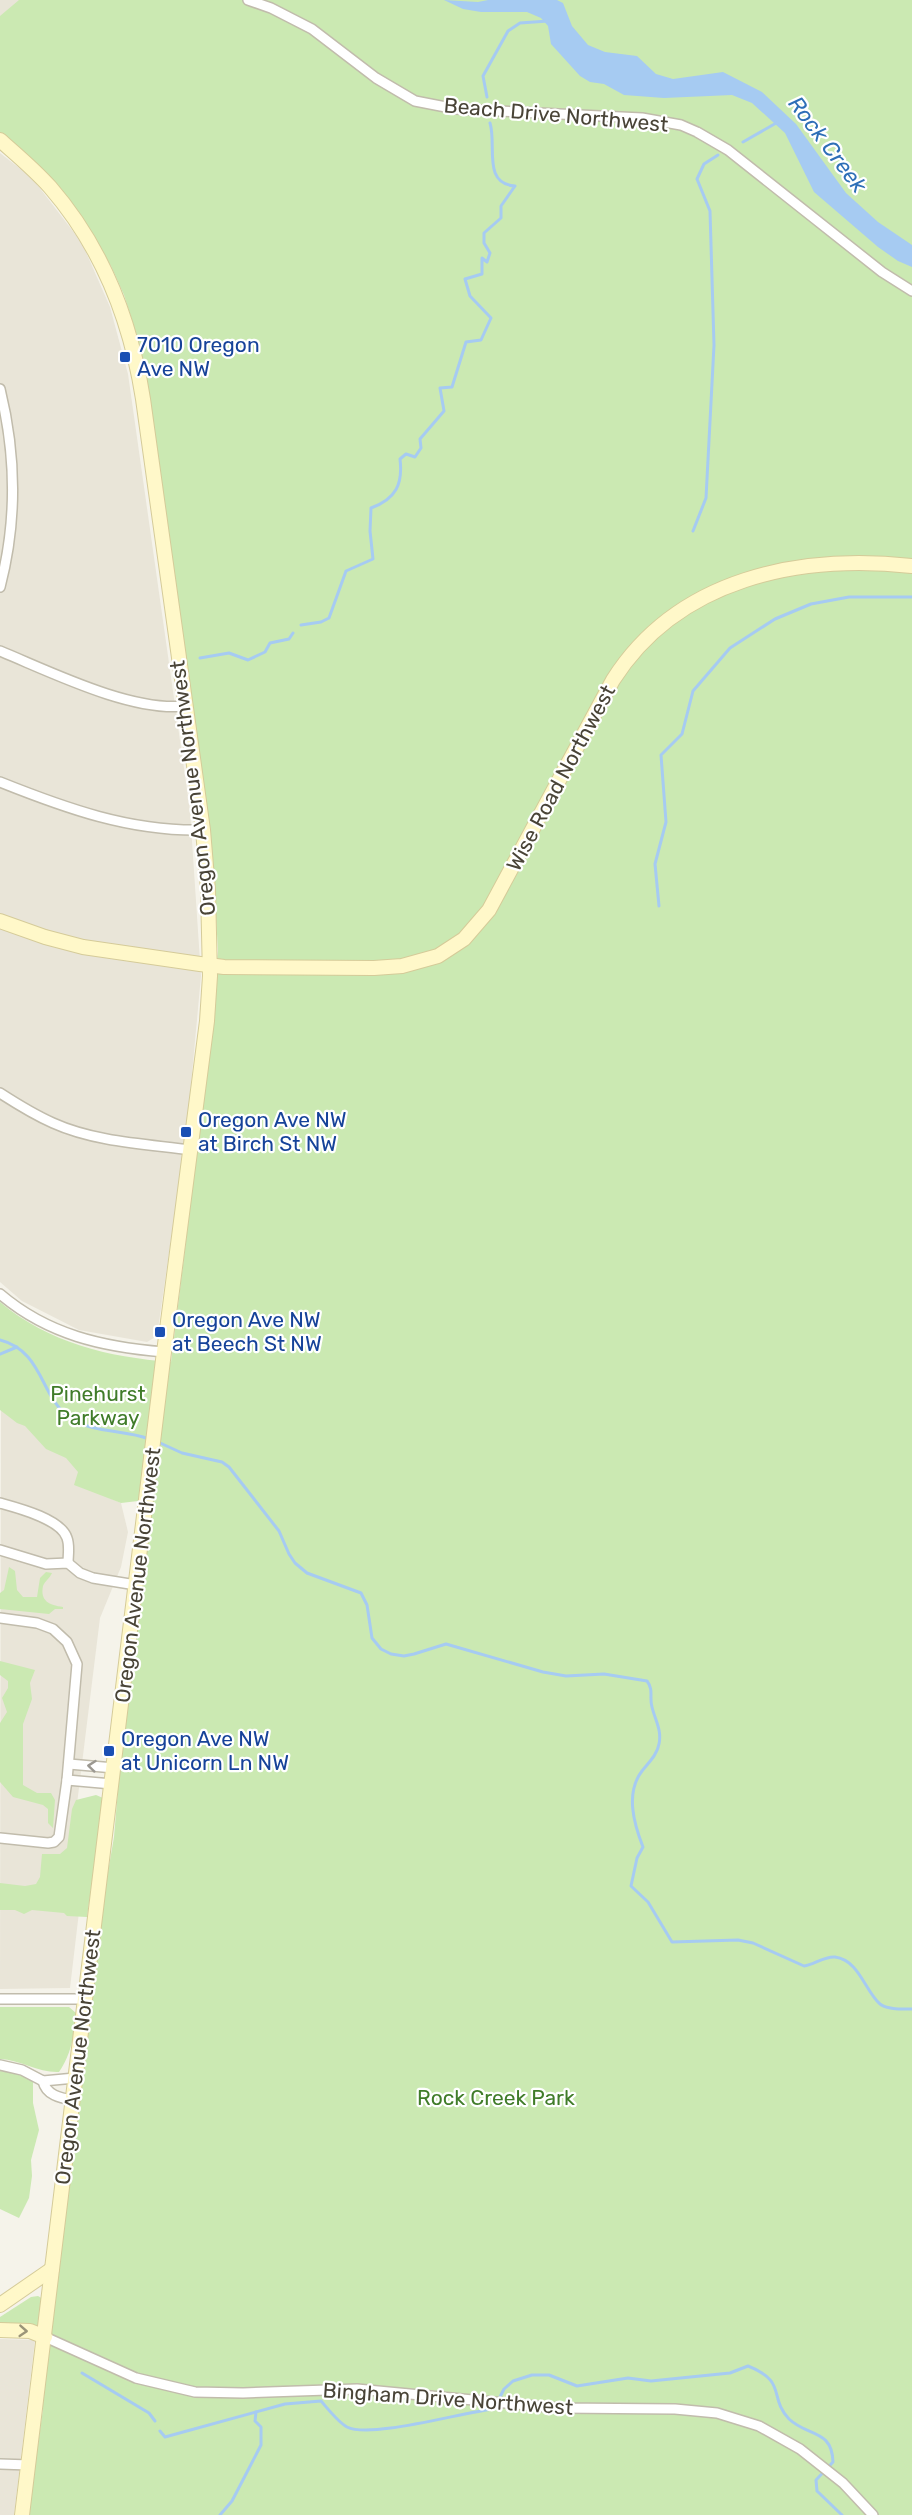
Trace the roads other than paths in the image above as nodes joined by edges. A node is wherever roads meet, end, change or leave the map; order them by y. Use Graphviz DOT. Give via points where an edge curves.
graph roads {
  1 [pos="248,0"];
  2 [pos="0,140"];
  3 [pos="912,291"];
  4 [pos="0,389"];
  5 [pos="912,566"];
  6 [pos="0,587"];
  7 [pos="0,651"];
  8 [pos="185,706"];
  9 [pos="0,782"];
  10 [pos="203,830"];
  11 [pos="0,921"];
  12 [pos="210,966"];
  13 [pos="0,1093"];
  14 [pos="191,1150"];
  15 [pos="0,1294"];
  16 [pos="164,1353"];
  17 [pos="0,1503"];
  18 [pos="0,1550"];
  19 [pos="68,1563"];
  20 [pos="136,1585"];
  21 [pos="0,1618"];
  22 [pos="69,1764"];
  23 [pos="114,1768"];
  24 [pos="67,1780"];
  25 [pos="112,1785"];
  26 [pos="0,1838"];
  27 [pos="0,1998"];
  28 [pos="84,1999"];
  29 [pos="0,2065"];
  30 [pos="75,2078"];
  31 [pos="43,2082"];
  32 [pos="73,2100"];
  33 [pos="52,2269"];
  34 [pos="0,2305"];
  35 [pos="0,2330"];
  36 [pos="45,2337"];
  37 [pos="0,2464"];
  38 [pos="29,2465"];
  39 [pos="22,2515"];
  40 [pos="873,2515"];
  1 -- 3 [label="street, Beach Drive Northwest" via="312,29 376,78 415,101 456,109 642,118 697,132 728,150 882,272"];
  2 -- 8 [label="street, Oregon Avenue Northwest" via="51,188 80,226 125,321 143,399"];
  4 -- 6 [label="street" via="13,494 11,530"];
  5 -- 12 [label="street, Wise Road Northwest" via="844,562 784,570 709,595 663,622 636,647 613,680 489,910 467,936 446,952 388,968"];
  7 -- 8 [label="street" via="113,695 162,706"];
  8 -- 10 [label="street, Oregon Avenue Northwest"];
  9 -- 10 [label="street" via="108,820 154,828"];
  10 -- 12 [label="street, Oregon Avenue Northwest"];
  11 -- 12 [label="street, Wise Road Northwest" via="104,951"];
  12 -- 14 [label="street, Oregon Avenue Northwest"];
  13 -- 14 [label="street" via="67,1129"];
  14 -- 16 [label="street, Oregon Avenue Northwest"];
  15 -- 16 [label="street" via="35,1320 80,1339"];
  16 -- 20 [label="street, Oregon Avenue Northwest"];
  17 -- 19 [label="street" via="60,1528 68,1541"];
  18 -- 19 [label="street" via="46,1564"];
  19 -- 20 [label="street" via="83,1575"];
  20 -- 23 [label="street, Oregon Avenue Northwest"];
  21 -- 22 [label="street" via="45,1625 70,1646 78,1675"];
  23 -- 22 [label="street, one-way"];
  22 -- 24 [label="street"];
  23 -- 25 [label="street, Oregon Avenue Northwest"];
  24 -- 25 [label="street"];
  24 -- 26 [label="street" via="57,1840 48,1844"];
  25 -- 28 [label="street, Oregon Avenue Northwest"];
  27 -- 28 [label="street"];
  28 -- 30 [label="street, Oregon Avenue Northwest"];
  29 -- 31 [label="street" via="22,2070"];
  30 -- 31 [label="street"];
  30 -- 32 [label="street, Oregon Avenue Northwest"];
  31 -- 32 [label="street" via="52,2094"];
  32 -- 33 [label="street, Oregon Avenue Northwest"];
  33 -- 34 [label="street"];
  33 -- 36 [label="street, Oregon Avenue Northwest"];
  35 -- 36 [label="street, Bingham Drive Northwest, one-way" via="30,2331"];
  36 -- 38 [label="street, Oregon Avenue Northwest"];
  36 -- 40 [label="street, Bingham Drive Northwest" via="136,2379 187,2391 357,2389 558,2408 717,2413 775,2434 827,2470"];
  37 -- 38 [label="street"];
  38 -- 39 [label="street, Oregon Avenue Northwest"];
}
